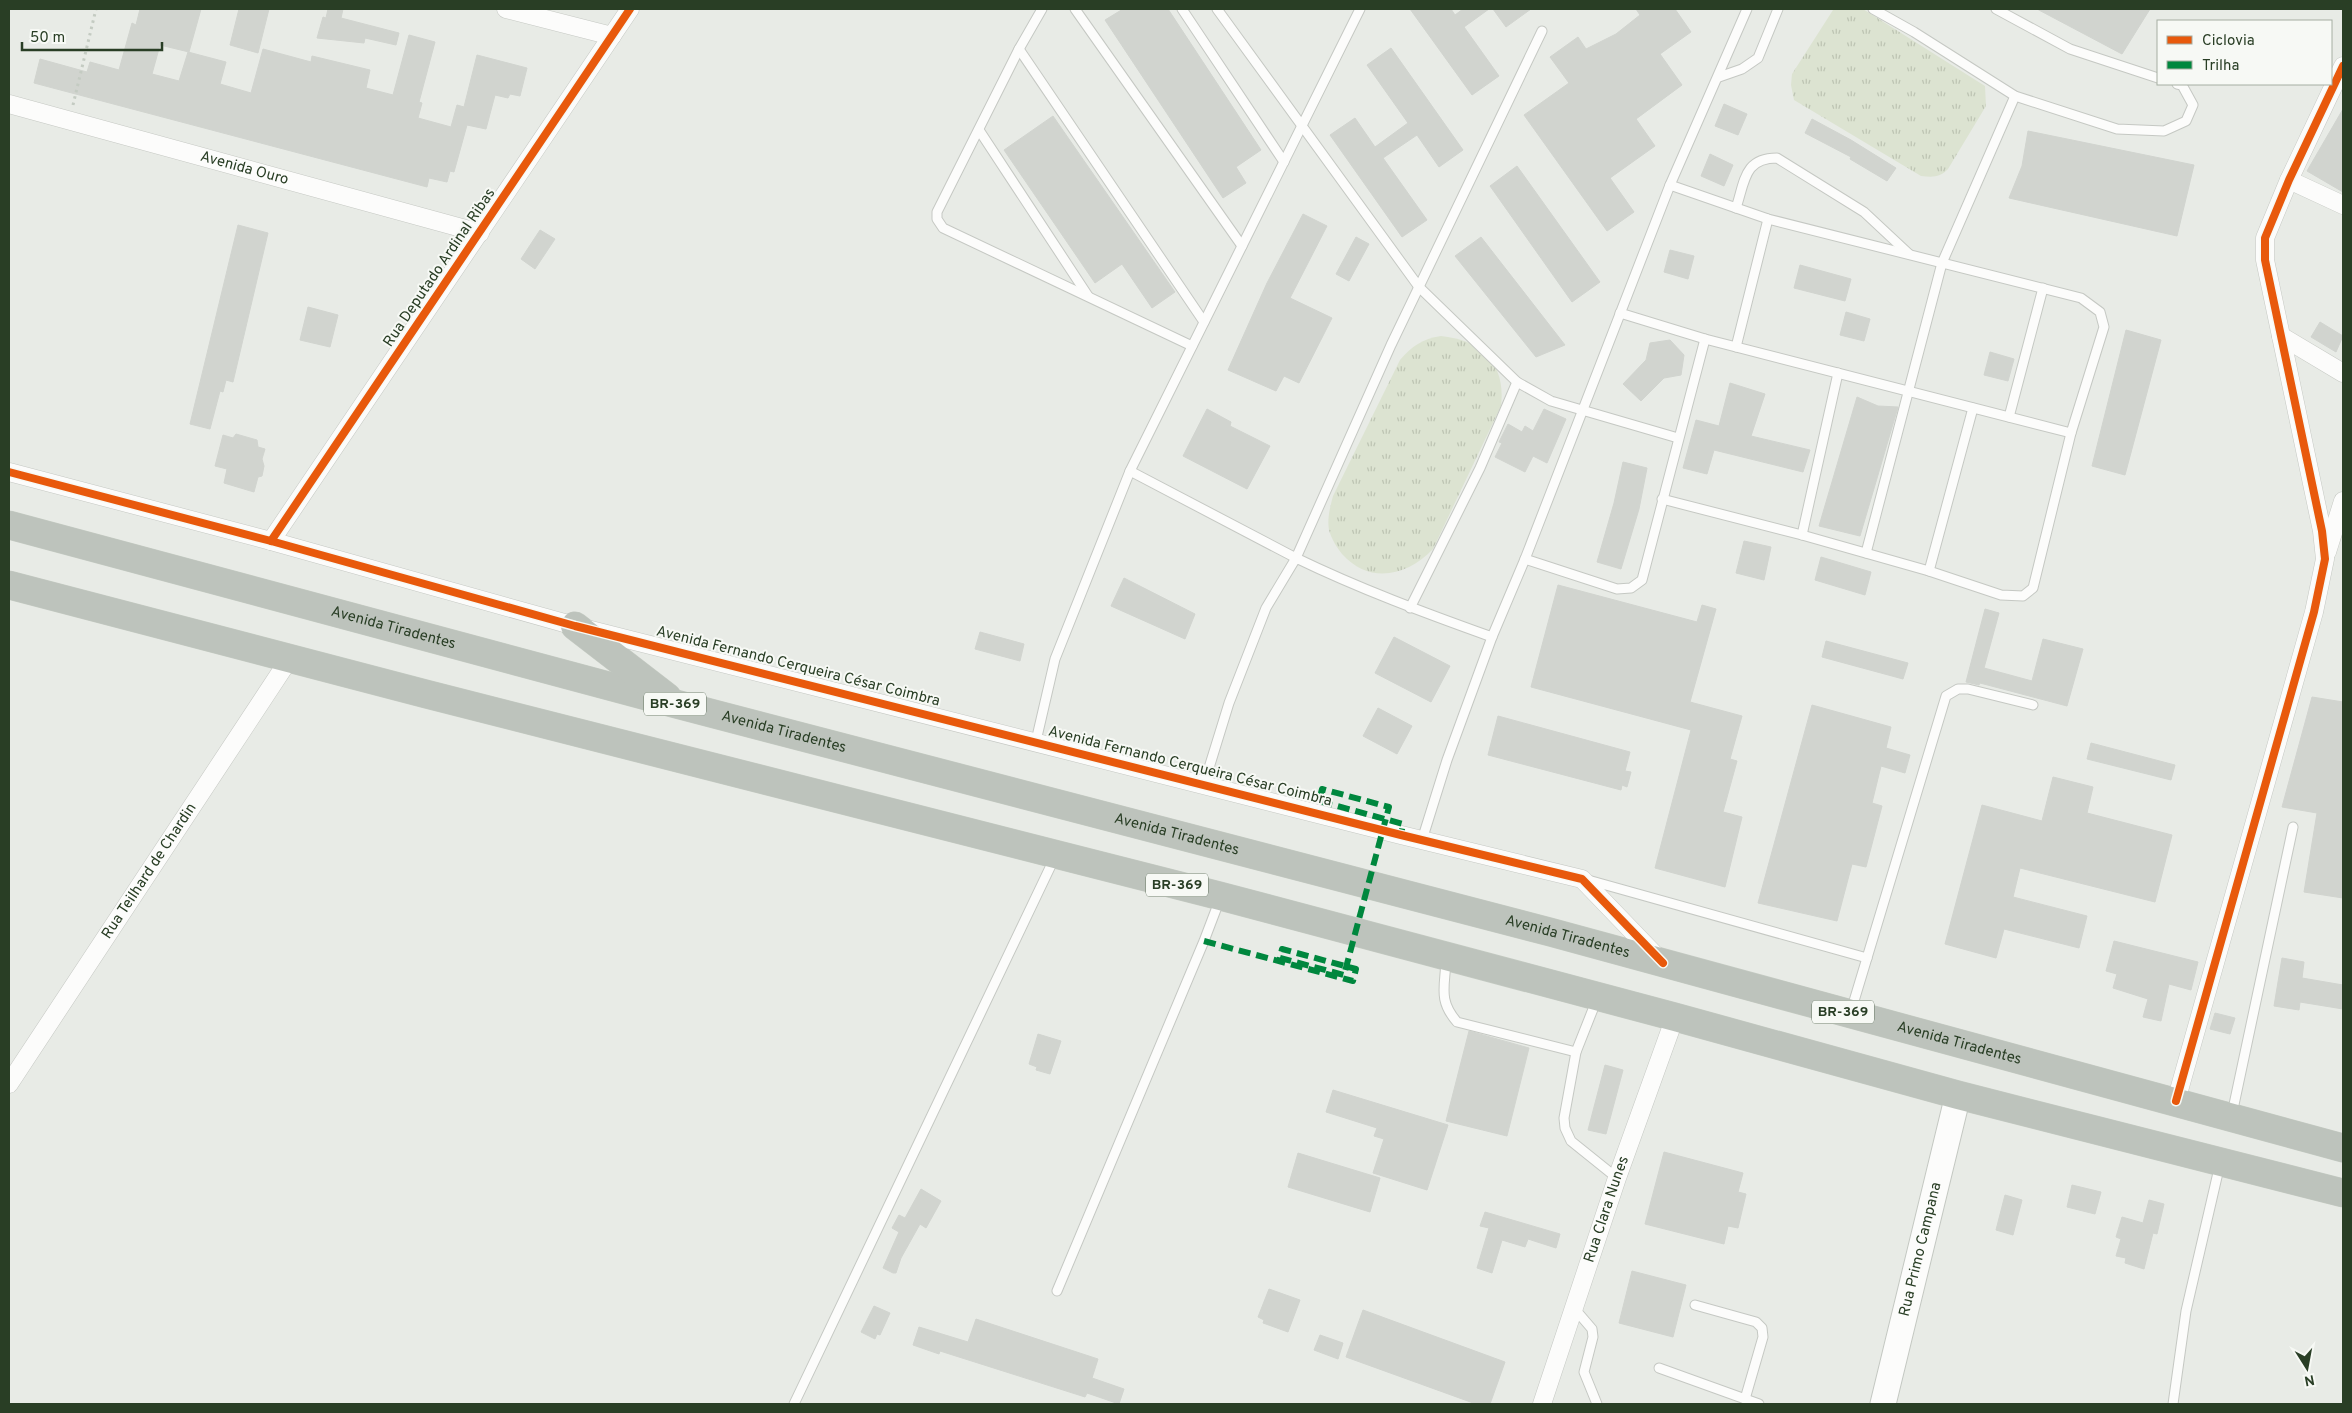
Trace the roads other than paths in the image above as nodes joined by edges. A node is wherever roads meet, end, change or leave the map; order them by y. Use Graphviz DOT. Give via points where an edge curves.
graph roads {
  1 [pos="506,9"];
  2 [pos="630,9"];
  3 [pos="1042,9"];
  4 [pos="1075,9"];
  5 [pos="1182,9"];
  6 [pos="1217,9"];
  7 [pos="1360,9"];
  8 [pos="1747,9"];
  9 [pos="1778,9"];
  10 [pos="1873,9"];
  11 [pos="1996,9"];
  12 [pos="1542,31"];
  13 [pos="612,36"];
  14 [pos="1019,50"];
  15 [pos="2343,66"];
  16 [pos="1719,77"];
  17 [pos="2157,78"];
  18 [pos="2180,85"];
  19 [pos="2015,96"];
  20 [pos="9,104"];
  21 [pos="1302,125"];
  22 [pos="979,130"];
  23 [pos="1284,162"];
  24 [pos="2289,180"];
  25 [pos="1670,185"];
  26 [pos="2343,205"];
  27 [pos="1736,208"];
  28 [pos="1768,219"];
  29 [pos="480,233"];
  30 [pos="1242,246"];
  31 [pos="1910,255"];
  32 [pos="1942,263"];
  33 [pos="1419,287"];
  34 [pos="2043,288"];
  35 [pos="1088,297"];
  36 [pos="1620,313"];
  37 [pos="1204,322"];
  38 [pos="2282,336"];
  39 [pos="1704,339"];
  40 [pos="1192,346"];
  41 [pos="1736,347"];
  42 [pos="1838,373"];
  43 [pos="2343,373"];
  44 [pos="1517,382"];
  45 [pos="1910,392"];
  46 [pos="1973,408"];
  47 [pos="1582,412"];
  48 [pos="2010,417"];
  49 [pos="2071,433"];
  50 [pos="1678,438"];
  51 [pos="1130,471"];
  52 [pos="9,472"];
  53 [pos="1662,499"];
  54 [pos="2343,501"];
  55 [pos="9,525"];
  56 [pos="1802,535"];
  57 [pos="271,541"];
  58 [pos="1866,554"];
  59 [pos="1296,558"];
  60 [pos="1525,559"];
  61 [pos="2325,559"];
  62 [pos="1929,571"];
  63 [pos="9,585"];
  64 [pos="1410,608"];
  65 [pos="575,626"];
  66 [pos="1492,637"];
  67 [pos="290,658"];
  68 [pos="676,704"];
  69 [pos="2033,704"];
  70 [pos="1036,742"];
  71 [pos="1204,784"];
  72 [pos="2293,827"];
  73 [pos="1422,840"];
  74 [pos="1056,854"];
  75 [pos="1582,879"];
  76 [pos="1220,896"];
  77 [pos="1446,957"];
  78 [pos="1867,958"];
  79 [pos="1663,963"];
  80 [pos="1598,996"];
  81 [pos="1850,1014"];
  82 [pos="1675,1017"];
  83 [pos="1576,1052"];
  84 [pos="9,1084"];
  85 [pos="1958,1095"];
  86 [pos="2176,1101"];
  87 [pos="2232,1116"];
  88 [pos="2343,1148"];
  89 [pos="2221,1162"];
  90 [pos="1617,1178"];
  91 [pos="2343,1193"];
  92 [pos="1057,1291"];
  93 [pos="1695,1305"];
  94 [pos="1574,1308"];
  95 [pos="1659,1368"];
  96 [pos="1745,1399"];
  97 [pos="794,1404"];
  98 [pos="1542,1404"];
  99 [pos="1597,1404"];
  100 [pos="1759,1404"];
  101 [pos="1883,1404"];
  102 [pos="2173,1404"];
  1 -- 13 [label="street"];
  2 -- 13 [label="street, Rua Deputado Ardinal Ribas"];
  3 -- 14 [label="lane"];
  4 -- 30 [label="lane"];
  5 -- 23 [label="lane"];
  6 -- 21 [label="lane"];
  7 -- 21 [label="lane"];
  8 -- 16 [label="lane"];
  9 -- 16 [label="lane" via="1758,58 1742,69"];
  10 -- 19 [label="lane"];
  11 -- 17 [label="lane" via="2070,49"];
  12 -- 33 [label="lane"];
  13 -- 29 [label="street, Rua Deputado Ardinal Ribas"];
  14 -- 22 [label="lane"];
  14 -- 37 [label="lane"];
  15 -- 24 [label="street"];
  16 -- 25 [label="lane"];
  18 -- 19 [label="lane" via="2193,105 2186,121 2164,131 2117,129"];
  19 -- 32 [label="lane"];
  20 -- 29 [label="street, Avenida Ouro"];
  21 -- 23 [label="lane"];
  21 -- 33 [label="lane"];
  22 -- 35 [label="lane"];
  22 -- 35 [label="lane" via="937,212 943,228"];
  23 -- 30 [label="lane"];
  24 -- 26 [label="street"];
  24 -- 38 [label="street" via="2264,238"];
  25 -- 27 [label="lane"];
  25 -- 36 [label="lane"];
  27 -- 28 [label="lane"];
  27 -- 31 [label="lane" via="1750,166 1762,158 1777,158 1864,212"];
  28 -- 31 [label="lane"];
  28 -- 41 [label="lane"];
  29 -- 57 [label="street, Rua Deputado Ardinal Ribas"];
  30 -- 37 [label="lane"];
  31 -- 32 [label="lane"];
  32 -- 34 [label="lane"];
  32 -- 45 [label="lane"];
  33 -- 44 [label="lane"];
  33 -- 59 [label="lane"];
  34 -- 48 [label="lane"];
  34 -- 49 [label="lane" via="2082,298 2100,312 2104,327"];
  35 -- 40 [label="lane"];
  36 -- 39 [label="lane"];
  36 -- 47 [label="lane"];
  37 -- 40 [label="lane"];
  38 -- 43 [label="street"];
  38 -- 61 [label="street"];
  39 -- 41 [label="lane"];
  39 -- 50 [label="lane"];
  40 -- 51 [label="lane"];
  41 -- 42 [label="lane"];
  42 -- 45 [label="lane"];
  42 -- 56 [label="lane"];
  44 -- 47 [label="lane" via="1551,401"];
  44 -- 64 [label="lane" via="1480,468"];
  45 -- 46 [label="lane"];
  45 -- 58 [label="lane"];
  46 -- 48 [label="lane"];
  46 -- 62 [label="lane"];
  47 -- 50 [label="lane"];
  47 -- 60 [label="lane"];
  48 -- 49 [label="lane"];
  49 -- 62 [label="lane" via="2033,588 2023,596 2001,595"];
  50 -- 53 [label="lane"];
  51 -- 59 [label="lane"];
  51 -- 70 [label="lane" via="1055,659"];
  52 -- 57 [label="street, Avenida Fernando Cerqueira César Coimbra"];
  53 -- 56 [label="lane"];
  53 -- 60 [label="lane" via="1642,580 1631,588 1617,589"];
  54 -- 61 [label="street"];
  55 -- 68 [label="highway, Avenida Tiradentes / BR-369"];
  56 -- 58 [label="lane"];
  57 -- 65 [label="street, Avenida Fernando Cerqueira César Coimbra"];
  58 -- 62 [label="lane"];
  59 -- 64 [label="lane"];
  59 -- 71 [label="lane" via="1266,608 1229,703"];
  60 -- 66 [label="lane"];
  61 -- 86 [label="street" via="2311,622"];
  63 -- 67 [label="highway, BR-369"];
  64 -- 66 [label="lane"];
  65 -- 68 [label="highway"];
  65 -- 70 [label="street, Avenida Fernando Cerqueira César Coimbra"];
  66 -- 73 [label="lane"];
  67 -- 74 [label="highway, BR-369"];
  67 -- 84 [label="street, Rua Teilhard de Chardin"];
  68 -- 79 [label="highway, Avenida Tiradentes / BR-369"];
  69 -- 78 [label="lane" via="1968,689 1958,689 1946,696"];
  70 -- 71 [label="street, Avenida Fernando Cerqueira César Coimbra"];
  71 -- 73 [label="street, Avenida Fernando Cerqueira César Coimbra"];
  72 -- 87 [label="lane"];
  73 -- 75 [label="street, Avenida Fernando Cerqueira César Coimbra"];
  74 -- 76 [label="highway, BR-369"];
  74 -- 97 [label="lane"];
  75 -- 78 [label="lane"];
  75 -- 79 [label="street"];
  76 -- 77 [label="highway, BR-369"];
  76 -- 92 [label="lane"];
  77 -- 80 [label="highway, BR-369"];
  77 -- 83 [label="lane" via="1444,1002 1457,1022"];
  78 -- 81 [label="lane"];
  79 -- 81 [label="highway, Avenida Tiradentes / BR-369"];
  80 -- 82 [label="highway, BR-369"];
  80 -- 83 [label="lane"];
  81 -- 86 [label="highway, Avenida Tiradentes / BR-369"];
  82 -- 85 [label="highway, BR-369"];
  82 -- 90 [label="street, Rua Clara Nunes"];
  83 -- 90 [label="lane" via="1565,1128 1571,1141"];
  85 -- 89 [label="highway, BR-369"];
  85 -- 101 [label="street, Rua Primo Campana"];
  86 -- 87 [label="highway, Avenida Tiradentes / BR-369"];
  87 -- 88 [label="highway, Avenida Tiradentes / BR-369"];
  89 -- 91 [label="highway, BR-369"];
  89 -- 102 [label="lane" via="2186,1311"];
  90 -- 94 [label="street, Rua Clara Nunes"];
  93 -- 96 [label="lane" via="1756,1322 1762,1328 1763,1337"];
  94 -- 98 [label="street, Rua Clara Nunes"];
  94 -- 99 [label="lane" via="1592,1329 1584,1372"];
  95 -- 96 [label="lane"];
  96 -- 100 [label="lane"];
}
